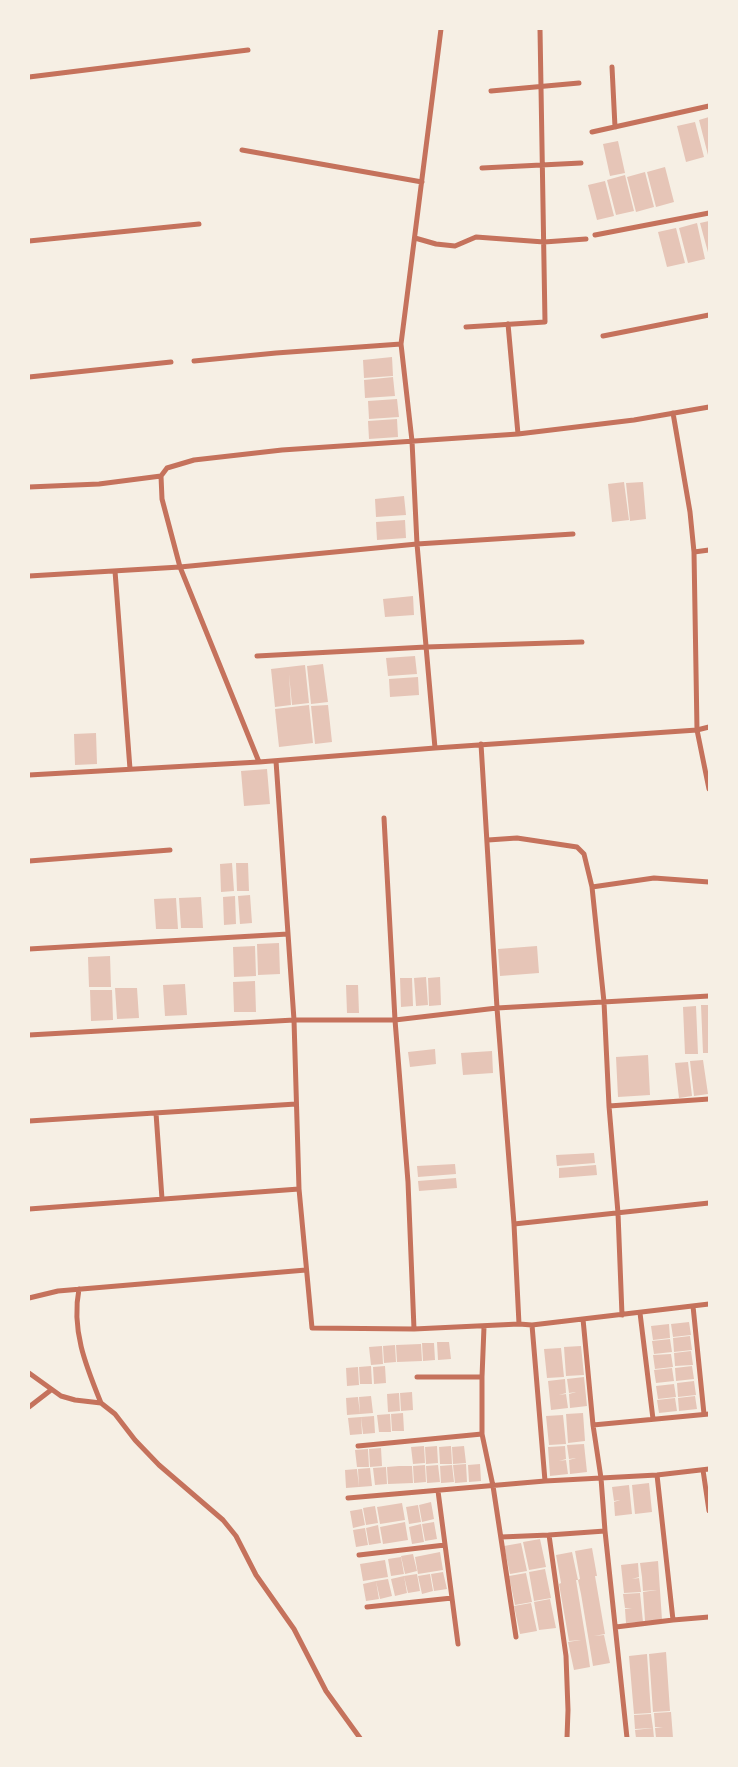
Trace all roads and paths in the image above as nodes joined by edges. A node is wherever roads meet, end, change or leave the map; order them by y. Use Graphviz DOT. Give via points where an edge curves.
graph roads {
  1 [pos="441,29"];
  2 [pos="540,29"];
  3 [pos="248,50"];
  4 [pos="612,67"];
  5 [pos="29,77"];
  6 [pos="579,83"];
  7 [pos="540,87"];
  8 [pos="491,91"];
  9 [pos="709,106"];
  10 [pos="615,127"];
  11 [pos="592,132"];
  12 [pos="242,150"];
  13 [pos="581,163"];
  14 [pos="542,165"];
  15 [pos="482,168"];
  16 [pos="422,182"];
  17 [pos="709,212"];
  18 [pos="199,224"];
  19 [pos="595,235"];
  20 [pos="415,238"];
  21 [pos="586,239"];
  22 [pos="29,241"];
  23 [pos="544,242"];
  24 [pos="709,315"];
  25 [pos="508,324"];
  26 [pos="466,327"];
  27 [pos="603,336"];
  28 [pos="402,344"];
  29 [pos="194,361"];
  30 [pos="172,362"];
  31 [pos="29,377"];
  32 [pos="709,407"];
  33 [pos="673,413"];
  34 [pos="518,434"];
  35 [pos="412,441"];
  36 [pos="161,476"];
  37 [pos="29,487"];
  38 [pos="573,534"];
  39 [pos="417,544"];
  40 [pos="709,550"];
  41 [pos="694,552"];
  42 [pos="180,567"];
  43 [pos="115,571"];
  44 [pos="29,576"];
  45 [pos="582,642"];
  46 [pos="426,647"];
  47 [pos="257,656"];
  48 [pos="709,727"];
  49 [pos="697,730"];
  50 [pos="481,744"];
  51 [pos="435,748"];
  52 [pos="276,761"];
  53 [pos="259,762"];
  54 [pos="130,769"];
  55 [pos="29,775"];
  56 [pos="709,789"];
  57 [pos="384,818"];
  58 [pos="488,840"];
  59 [pos="170,850"];
  60 [pos="29,861"];
  61 [pos="709,882"];
  62 [pos="592,887"];
  63 [pos="288,934"];
  64 [pos="29,949"];
  65 [pos="709,996"];
  66 [pos="604,1002"];
  67 [pos="497,1008"];
  68 [pos="294,1020"];
  69 [pos="395,1020"];
  70 [pos="29,1035"];
  71 [pos="709,1098"];
  72 [pos="296,1104"];
  73 [pos="609,1106"];
  74 [pos="156,1114"];
  75 [pos="29,1121"];
  76 [pos="299,1189"];
  77 [pos="162,1199"];
  78 [pos="709,1203"];
  79 [pos="29,1209"];
  80 [pos="618,1213"];
  81 [pos="514,1224"];
  82 [pos="306,1270"];
  83 [pos="79,1290"];
  84 [pos="29,1298"];
  85 [pos="709,1304"];
  86 [pos="694,1306"];
  87 [pos="640,1313"];
  88 [pos="622,1315"];
  89 [pos="583,1320"];
  90 [pos="519,1324"];
  91 [pos="532,1325"];
  92 [pos="484,1327"];
  93 [pos="414,1329"];
  94 [pos="29,1373"];
  95 [pos="417,1377"];
  96 [pos="482,1377"];
  97 [pos="51,1390"];
  98 [pos="101,1403"];
  99 [pos="29,1407"];
  100 [pos="706,1414"];
  101 [pos="653,1419"];
  102 [pos="593,1425"];
  103 [pos="482,1434"];
  104 [pos="358,1446"];
  105 [pos="706,1470"];
  106 [pos="657,1475"];
  107 [pos="601,1478"];
  108 [pos="545,1482"];
  109 [pos="493,1486"];
  110 [pos="438,1491"];
  111 [pos="348,1498"];
  112 [pos="709,1511"];
  113 [pos="605,1531"];
  114 [pos="549,1535"];
  115 [pos="501,1537"];
  116 [pos="445,1545"];
  117 [pos="359,1555"];
  118 [pos="452,1598"];
  119 [pos="367,1607"];
  120 [pos="709,1617"];
  121 [pos="673,1620"];
  122 [pos="616,1628"];
  123 [pos="516,1637"];
  124 [pos="458,1644"];
  125 [pos="360,1738"];
  126 [pos="566,1738"];
  127 [pos="627,1738"];
  1 -- 16 [label="street"];
  2 -- 7 [label="street"];
  3 -- 5 [label="street"];
  4 -- 10 [label="street"];
  6 -- 7 [label="street"];
  7 -- 8 [label="street"];
  7 -- 14 [label="street"];
  9 -- 10 [label="street"];
  10 -- 11 [label="street"];
  12 -- 16 [label="street"];
  13 -- 14 [label="street"];
  14 -- 15 [label="street"];
  14 -- 23 [label="street"];
  16 -- 20 [label="street"];
  17 -- 19 [label="street"];
  18 -- 22 [label="street"];
  20 -- 23 [label="street" via="455,246 476,237"];
  20 -- 28 [label="street"];
  21 -- 23 [label="street"];
  23 -- 25 [label="street" via="546,322"];
  24 -- 27 [label="street"];
  25 -- 26 [label="street"];
  25 -- 34 [label="street"];
  28 -- 29 [label="street"];
  28 -- 35 [label="street"];
  30 -- 31 [label="street"];
  32 -- 33 [label="street"];
  33 -- 34 [label="street"];
  33 -- 41 [label="street"];
  34 -- 35 [label="street"];
  35 -- 36 [label="street" via="194,460 167,468"];
  35 -- 39 [label="street"];
  36 -- 37 [label="street" via="99,484"];
  36 -- 42 [label="street" via="162,499"];
  38 -- 39 [label="street"];
  39 -- 42 [label="street"];
  39 -- 46 [label="street"];
  40 -- 41 [label="street"];
  41 -- 49 [label="street"];
  42 -- 43 [label="street"];
  42 -- 53 [label="street"];
  43 -- 44 [label="street"];
  43 -- 54 [label="street"];
  45 -- 46 [label="street"];
  46 -- 47 [label="street"];
  46 -- 51 [label="street"];
  48 -- 49 [label="street"];
  49 -- 50 [label="street"];
  49 -- 56 [label="street"];
  50 -- 51 [label="street"];
  50 -- 58 [label="street"];
  51 -- 52 [label="street"];
  52 -- 53 [label="street"];
  52 -- 63 [label="street"];
  53 -- 54 [label="street"];
  54 -- 55 [label="street"];
  57 -- 69 [label="street"];
  58 -- 62 [label="street" via="517,838 577,847 584,854"];
  58 -- 67 [label="street"];
  59 -- 60 [label="street"];
  61 -- 62 [label="street" via="654,878"];
  62 -- 66 [label="street"];
  63 -- 64 [label="street"];
  63 -- 68 [label="street"];
  65 -- 66 [label="street"];
  66 -- 67 [label="street"];
  66 -- 73 [label="street"];
  67 -- 69 [label="street"];
  67 -- 81 [label="street"];
  68 -- 69 [label="street"];
  68 -- 70 [label="street"];
  68 -- 72 [label="street"];
  69 -- 93 [label="street" via="408,1182"];
  71 -- 73 [label="street"];
  72 -- 74 [label="street"];
  72 -- 76 [label="street"];
  73 -- 80 [label="street"];
  74 -- 75 [label="street"];
  74 -- 77 [label="street"];
  76 -- 77 [label="street"];
  76 -- 82 [label="street"];
  77 -- 79 [label="street"];
  78 -- 80 [label="street"];
  80 -- 81 [label="street"];
  80 -- 88 [label="street"];
  81 -- 90 [label="street"];
  82 -- 83 [label="street"];
  82 -- 93 [label="street" via="312,1328"];
  83 -- 84 [label="street"];
  83 -- 98 [label="street" via="76,1306 79,1344"];
  85 -- 86 [label="street"];
  86 -- 87 [label="street"];
  86 -- 100 [label="street"];
  87 -- 88 [label="street"];
  87 -- 101 [label="street"];
  88 -- 89 [label="street"];
  89 -- 91 [label="street"];
  89 -- 102 [label="street"];
  90 -- 91 [label="street"];
  90 -- 92 [label="street"];
  91 -- 108 [label="street"];
  92 -- 93 [label="street"];
  92 -- 96 [label="street"];
  94 -- 97 [label="street"];
  95 -- 96 [label="street"];
  96 -- 103 [label="street"];
  97 -- 98 [label="street" via="75,1400"];
  97 -- 99 [label="street"];
  98 -- 125 [label="street" via="115,1414 159,1465 223,1520 236,1536 256,1575 294,1629 326,1690"];
  100 -- 101 [label="street"];
  101 -- 102 [label="street"];
  102 -- 107 [label="street"];
  103 -- 104 [label="street"];
  103 -- 109 [label="street"];
  105 -- 106 [label="street"];
  105 -- 112 [label="street"];
  106 -- 107 [label="street"];
  106 -- 121 [label="street"];
  107 -- 108 [label="street"];
  107 -- 113 [label="street"];
  108 -- 109 [label="street"];
  109 -- 110 [label="street"];
  109 -- 115 [label="street"];
  110 -- 111 [label="street"];
  110 -- 116 [label="street"];
  113 -- 114 [label="street"];
  113 -- 122 [label="street"];
  114 -- 115 [label="street"];
  114 -- 126 [label="street" via="566,1656"];
  115 -- 123 [label="street"];
  116 -- 117 [label="street"];
  116 -- 118 [label="street"];
  118 -- 119 [label="street"];
  118 -- 124 [label="street"];
  120 -- 121 [label="street"];
  121 -- 122 [label="street"];
  122 -- 127 [label="street"];
}
